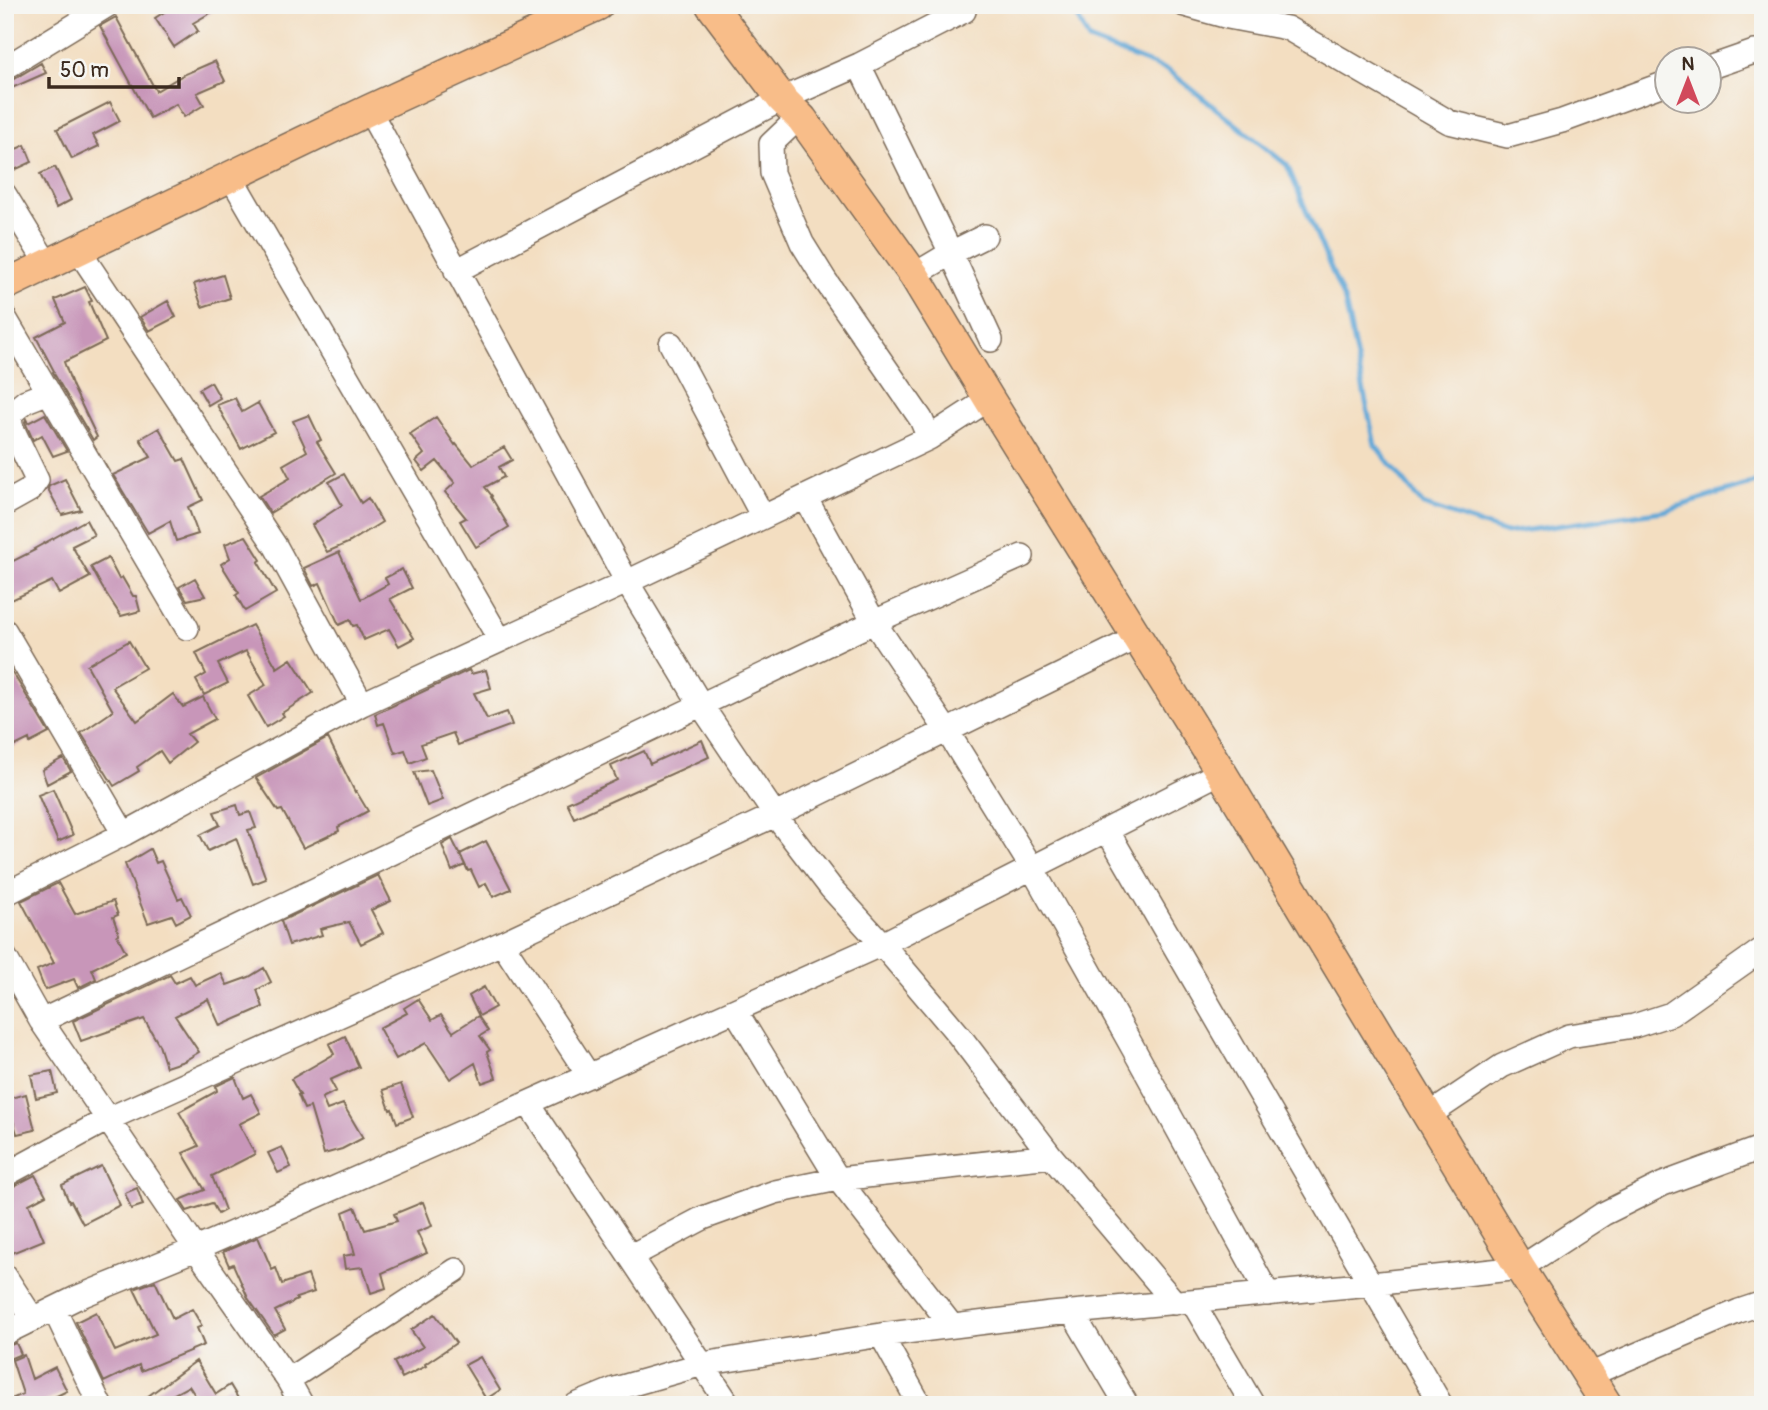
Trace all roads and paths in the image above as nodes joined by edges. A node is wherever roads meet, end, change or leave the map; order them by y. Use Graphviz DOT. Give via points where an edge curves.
graph roads {
  1 [pos="108,5"];
  2 [pos="598,5"];
  3 [pos="711,5"];
  4 [pos="1185,5"];
  5 [pos="964,11"];
  6 [pos="1763,52"];
  7 [pos="1722,63"];
  8 [pos="859,65"];
  9 [pos="5,68"];
  10 [pos="1652,88"];
  11 [pos="792,109"];
  12 [pos="369,110"];
  13 [pos="230,177"];
  14 [pos="5,195"];
  15 [pos="985,236"];
  16 [pos="79,251"];
  17 [pos="951,253"];
  18 [pos="47,264"];
  19 [pos="456,271"];
  20 [pos="914,275"];
  21 [pos="5,285"];
  22 [pos="5,318"];
  23 [pos="991,340"];
  24 [pos="671,344"];
  25 [pos="49,392"];
  26 [pos="989,399"];
  27 [pos="929,439"];
  28 [pos="805,497"];
  29 [pos="5,504"];
  30 [pos="763,517"];
  31 [pos="1022,556"];
  32 [pos="626,582"];
  33 [pos="874,622"];
  34 [pos="187,628"];
  35 [pos="5,631"];
  36 [pos="1138,636"];
  37 [pos="500,640"];
  38 [pos="362,704"];
  39 [pos="701,705"];
  40 [pos="947,731"];
  41 [pos="1222,772"];
  42 [pos="775,815"];
  43 [pos="1107,830"];
  44 [pos="124,834"];
  45 [pos="1032,868"];
  46 [pos="5,894"];
  47 [pos="502,943"];
  48 [pos="882,944"];
  49 [pos="1763,949"];
  50 [pos="5,957"];
  51 [pos="735,1010"];
  52 [pos="41,1021"];
  53 [pos="589,1076"];
  54 [pos="528,1103"];
  55 [pos="1429,1115"];
  56 [pos="108,1119"];
  57 [pos="1763,1147"];
  58 [pos="1051,1156"];
  59 [pos="5,1175"];
  60 [pos="838,1180"];
  61 [pos="196,1249"];
  62 [pos="631,1256"];
  63 [pos="1520,1268"];
  64 [pos="456,1270"];
  65 [pos="5,1276"];
  66 [pos="1371,1284"];
  67 [pos="1268,1294"];
  68 [pos="1183,1302"];
  69 [pos="1763,1303"];
  70 [pos="1072,1312"];
  71 [pos="43,1314"];
  72 [pos="952,1326"];
  73 [pos="5,1333"];
  74 [pos="881,1335"];
  75 [pos="703,1364"];
  76 [pos="1589,1376"];
  77 [pos="288,1380"];
  78 [pos="619,1397"];
  79 [pos="100,1405"];
  80 [pos="302,1405"];
  81 [pos="576,1405"];
  82 [pos="729,1405"];
  83 [pos="920,1405"];
  84 [pos="1127,1405"];
  85 [pos="1253,1405"];
  86 [pos="1441,1405"];
  87 [pos="1607,1405"];
  1 -- 9 [label="street"];
  2 -- 12 [label="main road"];
  3 -- 11 [label="main road"];
  4 -- 10 [label="street" via="1287,28 1450,122 1508,136"];
  5 -- 8 [label="street"];
  6 -- 7 [label="street"];
  8 -- 11 [label="street"];
  8 -- 17 [label="street"];
  11 -- 19 [label="street"];
  11 -- 20 [label="main road"];
  11 -- 27 [label="street" via="791,125 771,144 772,173 802,243 921,419"];
  12 -- 13 [label="main road"];
  12 -- 19 [label="street"];
  13 -- 16 [label="main road"];
  13 -- 37 [label="street"];
  14 -- 18 [label="street"];
  15 -- 17 [label="street"];
  16 -- 18 [label="main road"];
  16 -- 38 [label="street" via="275,547"];
  17 -- 20 [label="street"];
  17 -- 23 [label="street"];
  18 -- 21 [label="main road"];
  19 -- 32 [label="street"];
  20 -- 26 [label="main road"];
  22 -- 25 [label="street"];
  24 -- 30 [label="street"];
  25 -- 29 [label="street" via="10,414 11,426 37,480 30,490"];
  25 -- 34 [label="street"];
  26 -- 27 [label="street"];
  26 -- 36 [label="main road"];
  27 -- 28 [label="street"];
  28 -- 30 [label="street"];
  28 -- 33 [label="street"];
  30 -- 32 [label="street"];
  31 -- 33 [label="street"];
  32 -- 37 [label="street"];
  32 -- 39 [label="street"];
  33 -- 39 [label="street"];
  33 -- 40 [label="street"];
  35 -- 44 [label="street"];
  36 -- 40 [label="street"];
  36 -- 41 [label="main road"];
  37 -- 38 [label="street"];
  38 -- 44 [label="street"];
  39 -- 42 [label="street"];
  39 -- 52 [label="street"];
  40 -- 42 [label="street"];
  40 -- 45 [label="street"];
  41 -- 43 [label="street"];
  41 -- 55 [label="main road"];
  42 -- 47 [label="street"];
  42 -- 48 [label="street" via="831,888"];
  43 -- 45 [label="street"];
  43 -- 66 [label="street"];
  44 -- 46 [label="street"];
  45 -- 48 [label="street"];
  45 -- 67 [label="street"];
  47 -- 53 [label="street"];
  47 -- 56 [label="street"];
  48 -- 51 [label="street"];
  48 -- 58 [label="street"];
  49 -- 55 [label="street" via="1671,1014 1634,1026 1569,1036 1502,1066"];
  50 -- 52 [label="street"];
  51 -- 53 [label="street"];
  51 -- 60 [label="street"];
  52 -- 56 [label="street"];
  53 -- 54 [label="street"];
  54 -- 61 [label="street"];
  54 -- 62 [label="street"];
  55 -- 63 [label="main road"];
  56 -- 59 [label="street"];
  56 -- 61 [label="street"];
  57 -- 63 [label="street" via="1663,1184 1604,1214"];
  58 -- 60 [label="street"];
  58 -- 68 [label="street"];
  60 -- 62 [label="street" via="775,1192 703,1218"];
  60 -- 72 [label="street"];
  61 -- 71 [label="street"];
  61 -- 77 [label="street"];
  62 -- 75 [label="street"];
  63 -- 66 [label="street"];
  63 -- 76 [label="main road"];
  64 -- 77 [label="street"];
  65 -- 71 [label="street"];
  66 -- 67 [label="street"];
  66 -- 86 [label="street"];
  67 -- 68 [label="street"];
  68 -- 70 [label="street"];
  68 -- 85 [label="street"];
  69 -- 76 [label="street"];
  70 -- 72 [label="street"];
  70 -- 84 [label="street"];
  71 -- 73 [label="street"];
  71 -- 79 [label="street"];
  72 -- 74 [label="street"];
  74 -- 75 [label="street"];
  74 -- 83 [label="street"];
  75 -- 78 [label="street"];
  75 -- 82 [label="street"];
  76 -- 87 [label="main road"];
  77 -- 80 [label="street"];
  78 -- 81 [label="street"];
}
